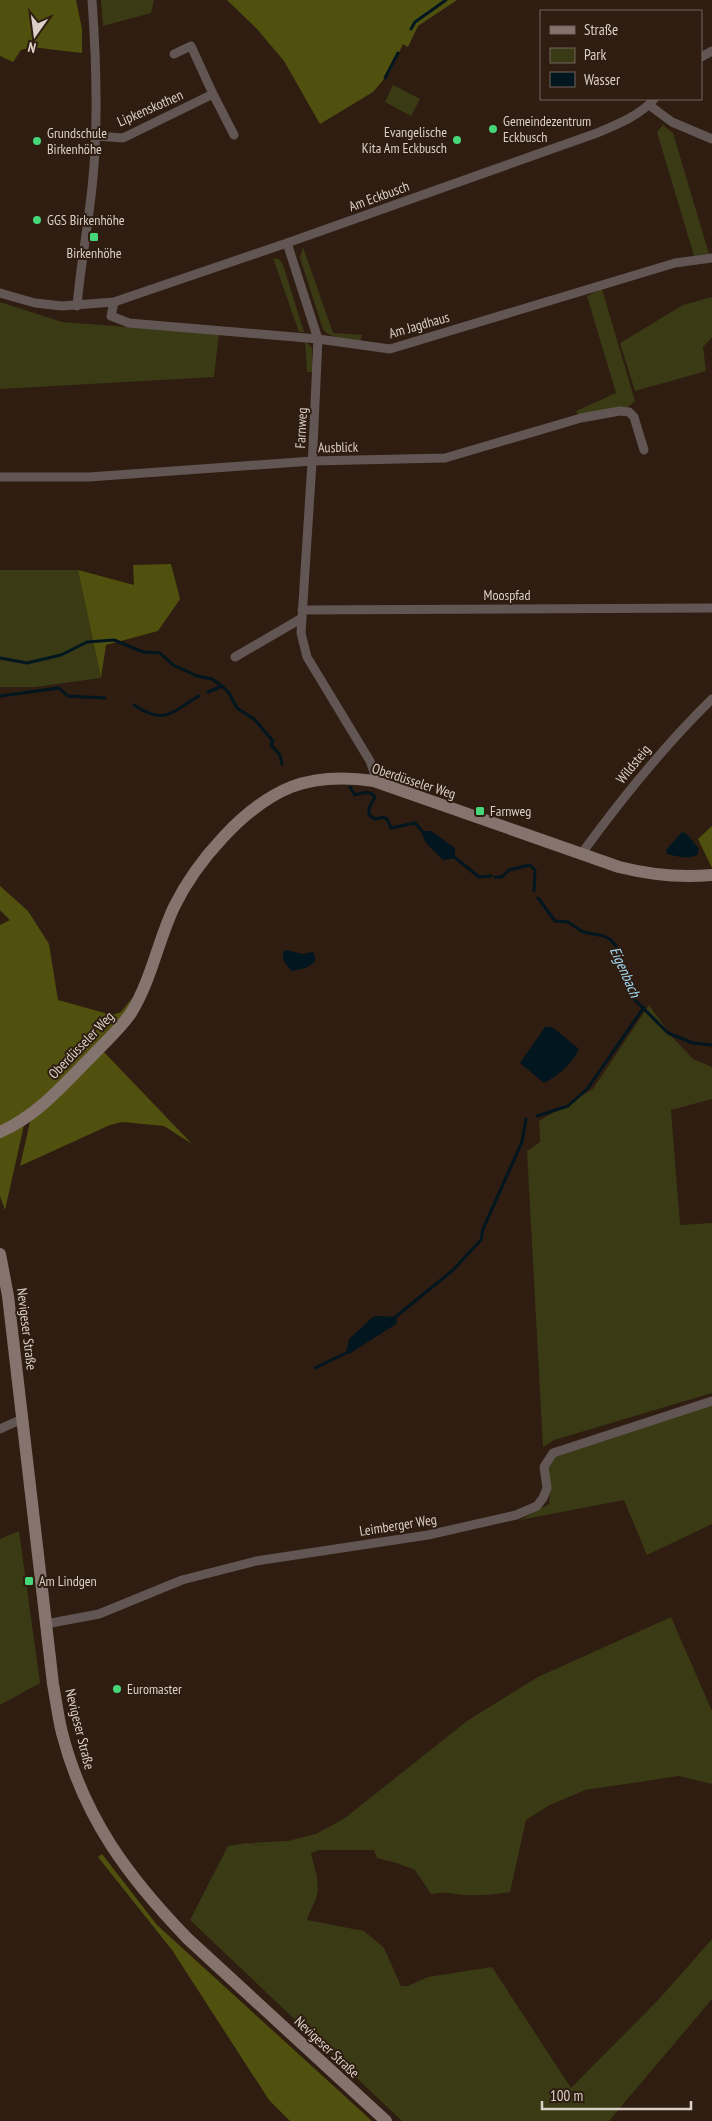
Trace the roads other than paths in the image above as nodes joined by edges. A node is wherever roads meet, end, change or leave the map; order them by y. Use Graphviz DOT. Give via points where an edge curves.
graph roads {
  1 [pos="92,0"];
  2 [pos="174,54"];
  3 [pos="213,94"];
  4 [pos="651,102"];
  5 [pos="234,134"];
  6 [pos="96,136"];
  7 [pos="712,139"];
  8 [pos="288,244"];
  9 [pos="712,258"];
  10 [pos="0,293"];
  11 [pos="109,303"];
  12 [pos="77,306"];
  13 [pos="318,339"];
  14 [pos="644,450"];
  15 [pos="312,461"];
  16 [pos="0,477"];
  17 [pos="712,608"];
  18 [pos="302,614"];
  19 [pos="235,657"];
  20 [pos="712,699"];
  21 [pos="374,781"];
  22 [pos="582,853"];
  23 [pos="712,875"];
  24 [pos="0,1132"];
  25 [pos="0,1254"];
  26 [pos="712,1401"];
  27 [pos="22,1420"];
  28 [pos="0,1429"];
  29 [pos="46,1624"];
  30 [pos="386,2121"];
  1 -- 6 [label="street"];
  2 -- 3 [label="street" via="191,46"];
  3 -- 5 [label="street"];
  3 -- 6 [label="street, Lipkenskothen" via="123,138"];
  4 -- 7 [label="street" via="672,122"];
  4 -- 8 [label="street, Am Eckbusch" via="597,133"];
  6 -- 12 [label="street"];
  8 -- 11 [label="street, Am Eckbusch"];
  8 -- 13 [label="street, Farnweg"];
  9 -- 13 [label="street, Am Jagdhaus" via="675,263 390,349"];
  10 -- 12 [label="street" via="44,304"];
  11 -- 12 [label="street"];
  11 -- 13 [label="street, Am Jagdhaus" via="111,316 129,323"];
  13 -- 15 [label="street, Farnweg"];
  14 -- 15 [label="street, Ausblick" via="634,417 629,412 620,411 581,418 445,458"];
  15 -- 16 [label="street, Ausblick" via="89,478"];
  15 -- 18 [label="street, Farnweg"];
  17 -- 18 [label="street, Moospfad"];
  18 -- 19 [label="street"];
  18 -- 21 [label="street, Farnweg" via="301,633 307,657 370,762"];
  20 -- 22 [label="street, Wildsteig" via="641,774"];
  21 -- 22 [label="main road, Oberdüsseler Weg"];
  21 -- 24 [label="main road, Oberdüsseler Weg" via="328,779 304,783 290,787 247,815 192,876 174,907 140,994 125,1020 44,1104"];
  22 -- 23 [label="main road, Oberdüsseler Weg" via="644,873"];
  25 -- 27 [label="main road, Nevigeser Straße"];
  26 -- 29 [label="street, Leimberger Weg" via="553,1453 544,1467 547,1488 543,1498 537,1506 516,1515 428,1535 256,1561 182,1580 99,1614"];
  27 -- 28 [label="street"];
  27 -- 29 [label="main road, Nevigeser Straße"];
  29 -- 30 [label="main road, Nevigeser Straße" via="62,1733 79,1784 118,1858 188,1939"];
}
